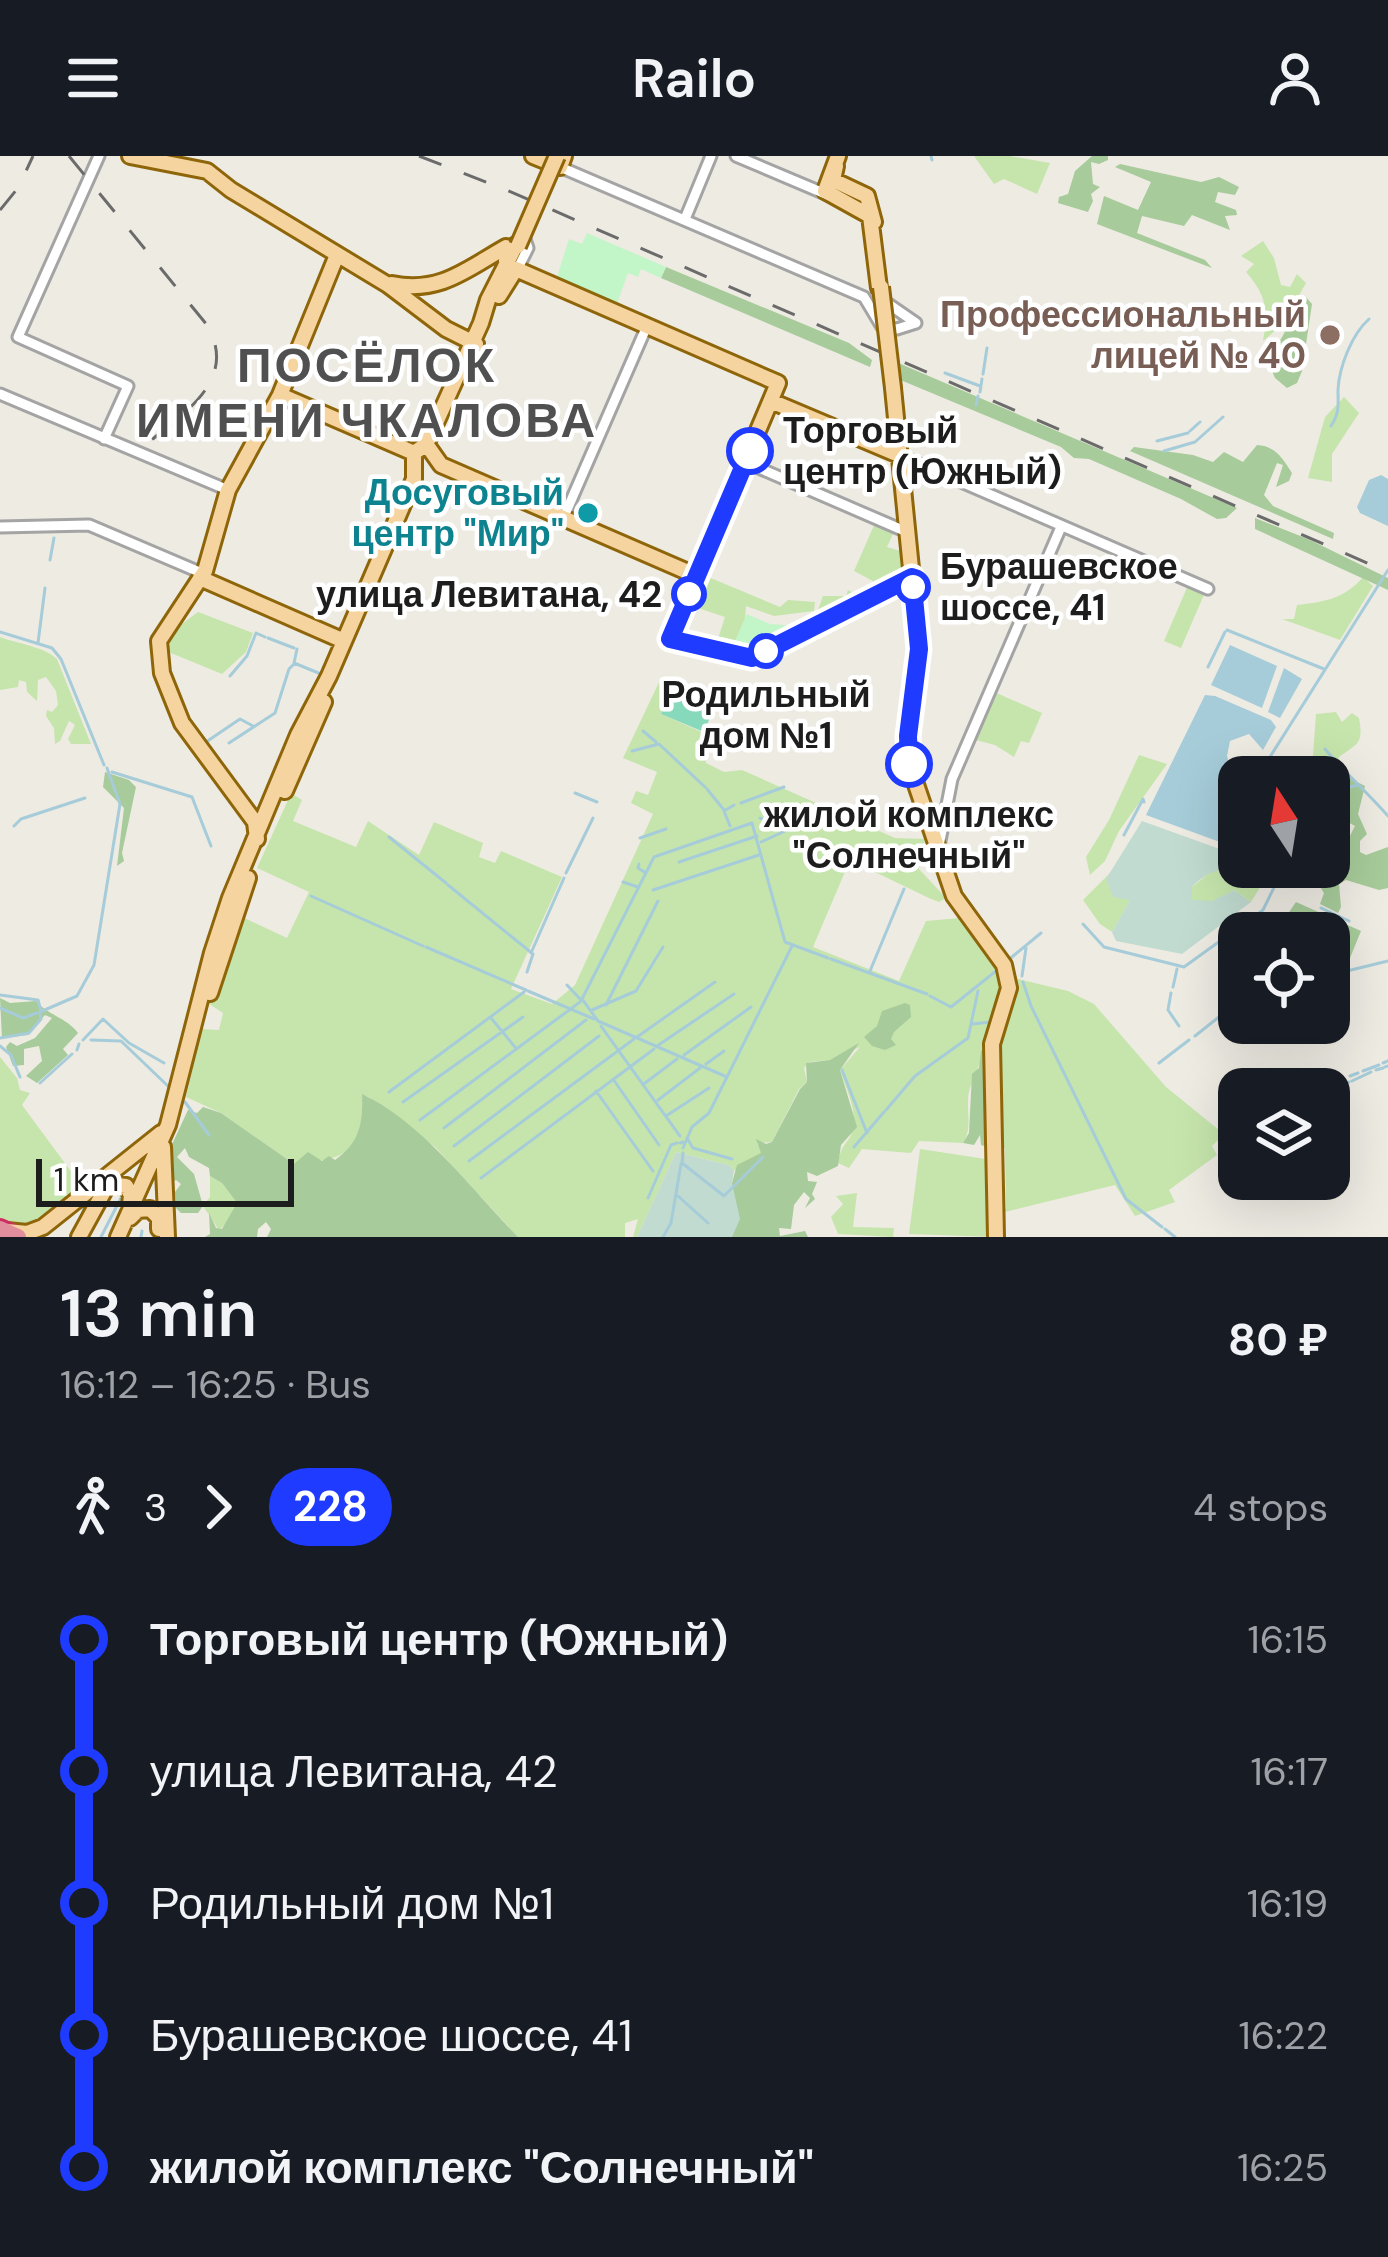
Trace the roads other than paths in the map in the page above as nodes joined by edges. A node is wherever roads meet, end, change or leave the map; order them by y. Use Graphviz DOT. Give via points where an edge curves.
graph roads {
  1 [pos="99,156"];
  2 [pos="130,156"];
  3 [pos="711,156"];
  4 [pos="736,156"];
  5 [pos="839,156"];
  6 [pos="554,158"];
  7 [pos="826,186"];
  8 [pos="685,220"];
  9 [pos="514,246"];
  10 [pos="337,255"];
  11 [pos="517,270"];
  12 [pos="376,278"];
  13 [pos="876,287"];
  14 [pos="498,292"];
  15 [pos="647,326"];
  16 [pos="474,343"];
  17 [pos="0,394"];
  18 [pos="280,395"];
  19 [pos="771,401"];
  20 [pos="104,439"];
  21 [pos="899,455"];
  22 [pos="426,459"];
  23 [pos="746,462"];
  24 [pos="228,490"];
  25 [pos="563,519"];
  26 [pos="0,526"];
  27 [pos="1061,526"];
  28 [pos="907,532"];
  29 [pos="202,576"];
  30 [pos="693,577"];
  31 [pos="912,577"];
  32 [pos="1208,589"];
  33 [pos="345,638"];
  34 [pos="295,752"];
  35 [pos="270,809"];
  36 [pos="252,817"];
  37 [pos="255,845"];
  38 [pos="938,852"];
  39 [pos="229,918"];
  40 [pos="173,1107"];
  41 [pos="171,1127"];
  42 [pos="129,1217"];
  43 [pos="2,1233"];
  44 [pos="18,1237"];
  45 [pos="79,1237"];
  46 [pos="120,1237"];
  47 [pos="162,1237"];
  48 [pos="996,1237"];
  1 -- 20 [label="street" via="18,337 128,386"];
  2 -- 10 [label="main road" via="202,169"];
  3 -- 8 [label="street"];
  4 -- 7 [label="street"];
  5 -- 7 [label="main road"];
  6 -- 8 [label="street"];
  6 -- 9 [label="main road, bridge"];
  7 -- 13 [label="main road" via="865,208"];
  8 -- 13 [label="street"];
  9 -- 11 [label="street" via="517,234 525,235"];
  9 -- 12 [label="main road" via="437,285"];
  9 -- 14 [label="main road"];
  10 -- 12 [label="main road"];
  10 -- 18 [label="main road"];
  11 -- 14 [label="main road"];
  11 -- 15 [label="main road"];
  12 -- 16 [label="main road"];
  13 -- 13 [label="street" via="889,308 911,323 886,328 874,315"];
  13 -- 21 [label="main road, bridge"];
  14 -- 16 [label="main road"];
  15 -- 19 [label="main road" via="778,384"];
  15 -- 25 [label="street"];
  16 -- 22 [label="main road"];
  17 -- 20 [label="street"];
  18 -- 22 [label="main road"];
  18 -- 24 [label="main road"];
  19 -- 21 [label="main road"];
  19 -- 23 [label="main road"];
  20 -- 24 [label="street"];
  21 -- 27 [label="street"];
  21 -- 28 [label="main road"];
  22 -- 25 [label="main road"];
  22 -- 33 [label="main road"];
  22 -- 34 [label="main road"];
  23 -- 28 [label="street"];
  23 -- 30 [label="main road"];
  24 -- 29 [label="main road"];
  25 -- 30 [label="main road"];
  26 -- 29 [label="street" via="90,525"];
  27 -- 32 [label="street"];
  27 -- 38 [label="street" via="952,779"];
  28 -- 31 [label="main road"];
  29 -- 33 [label="main road"];
  29 -- 36 [label="main road" via="162,633 161,671 185,728"];
  30 -- 31 [label="main road" via="670,639 752,658"];
  31 -- 38 [label="main road" via="919,666 908,758"];
  33 -- 34 [label="main road"];
  34 -- 35 [label="main road"];
  34 -- 39 [label="main road"];
  35 -- 36 [label="main road" via="262,820"];
  35 -- 37 [label="main road"];
  36 -- 37 [label="main road"];
  37 -- 39 [label="main road"];
  38 -- 48 [label="main road" via="956,900 1009,978 992,1044"];
  39 -- 40 [label="main road"];
  39 -- 41 [label="main road"];
  40 -- 42 [label="main road"];
  40 -- 43 [label="main road" via="155,1139 43,1227"];
  41 -- 42 [label="main road"];
  41 -- 47 [label="main road" via="161,1154"];
  42 -- 45 [label="main road" via="129,1189 107,1184"];
  42 -- 46 [label="main road"];
  42 -- 47 [label="main road" via="154,1211"];
  43 -- 44 [label="highway"];
}
